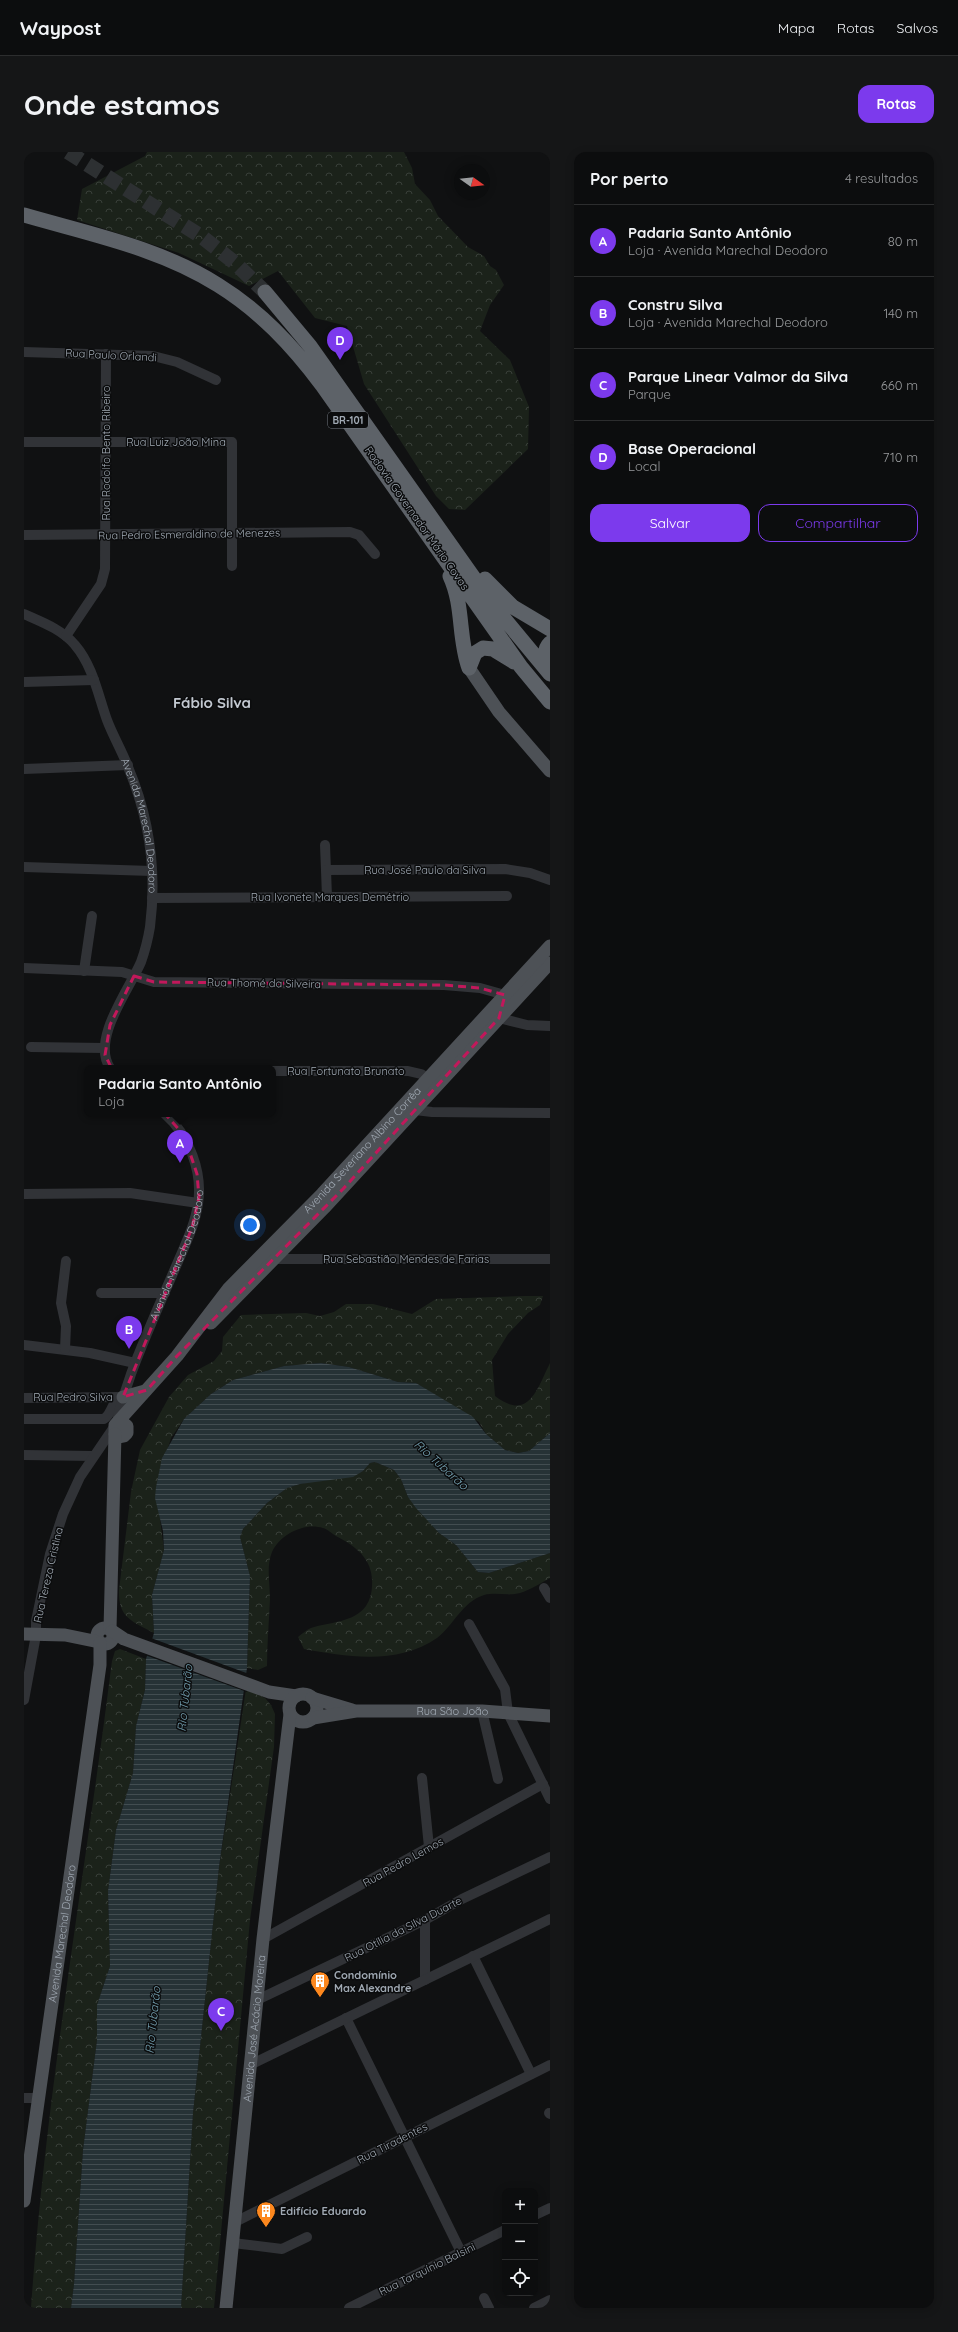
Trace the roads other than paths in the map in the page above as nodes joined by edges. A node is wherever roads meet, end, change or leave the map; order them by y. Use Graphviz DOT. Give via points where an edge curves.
graph roads {
  1 [pos="24,215"];
  2 [pos="265,292"];
  3 [pos="24,352"];
  4 [pos="106,354"];
  5 [pos="216,380"];
  6 [pos="24,442"];
  7 [pos="106,442"];
  8 [pos="432,519"];
  9 [pos="232,533"];
  10 [pos="106,534"];
  11 [pos="24,535"];
  12 [pos="436,545"];
  13 [pos="375,554"];
  14 [pos="232,566"];
  15 [pos="24,614"];
  16 [pos="550,630"];
  17 [pos="66,636"];
  18 [pos="550,643"];
  19 [pos="521,667"];
  20 [pos="469,668"];
  21 [pos="550,670"];
  22 [pos="550,674"];
  23 [pos="94,680"];
  24 [pos="24,682"];
  25 [pos="550,702"];
  26 [pos="128,765"];
  27 [pos="24,769"];
  28 [pos="550,771"];
  29 [pos="325,845"];
  30 [pos="24,868"];
  31 [pos="326,870"];
  32 [pos="152,871"];
  33 [pos="550,880"];
  34 [pos="507,896"];
  35 [pos="327,897"];
  36 [pos="152,898"];
  37 [pos="92,916"];
  38 [pos="550,946"];
  39 [pos="550,963"];
  40 [pos="24,968"];
  41 [pos="84,971"];
  42 [pos="134,976"];
  43 [pos="505,995"];
  44 [pos="500,1018"];
  45 [pos="550,1026"];
  46 [pos="31,1047"];
  47 [pos="104,1048"];
  48 [pos="109,1065"];
  49 [pos="276,1071"];
  50 [pos="433,1082"];
  51 [pos="411,1107"];
  52 [pos="550,1113"];
  53 [pos="167,1117"];
  54 [pos="24,1194"];
  55 [pos="198,1203"];
  56 [pos="270,1255"];
  57 [pos="550,1259"];
  58 [pos="66,1261"];
  59 [pos="102,1293"];
  60 [pos="165,1293"];
  61 [pos="24,1345"];
  62 [pos="65,1349"];
  63 [pos="135,1363"];
  64 [pos="147,1390"];
  65 [pos="123,1397"];
  66 [pos="24,1398"];
  67 [pos="24,1419"];
  68 [pos="118,1429"];
  69 [pos="24,1455"];
  70 [pos="93,1456"];
  71 [pos="544,1588"];
  72 [pos="550,1598"];
  73 [pos="469,1624"];
  74 [pos="29,1633"];
  75 [pos="105,1637"];
  76 [pos="266,1690"];
  77 [pos="296,1696"];
  78 [pos="312,1698"];
  79 [pos="24,1700"];
  80 [pos="356,1711"];
  81 [pos="482,1711"];
  82 [pos="289,1712"];
  83 [pos="508,1712"];
  84 [pos="550,1716"];
  85 [pos="310,1720"];
  86 [pos="285,1749"];
  87 [pos="422,1778"];
  88 [pos="498,1780"];
  89 [pos="543,1784"];
  90 [pos="550,1799"];
  91 [pos="429,1847"];
  92 [pos="550,1857"];
  93 [pos="550,1919"];
  94 [pos="425,1920"];
  95 [pos="263,1939"];
  96 [pos="473,1956"];
  97 [pos="425,1980"];
  98 [pos="257,2000"];
  99 [pos="346,2018"];
  100 [pos="250,2065"];
  101 [pos="550,2065"];
  102 [pos="531,2074"];
  103 [pos="24,2098"];
  104 [pos="39,2098"];
  105 [pos="404,2137"];
  106 [pos="24,2201"];
  107 [pos="550,2208"];
  108 [pos="538,2214"];
  109 [pos="235,2222"];
  110 [pos="502,2232"];
  111 [pos="307,2237"];
  112 [pos="233,2243"];
  113 [pos="461,2252"];
  114 [pos="484,2298"];
  115 [pos="550,2300"];
  116 [pos="226,2308"];
  117 [pos="349,2308"];
  118 [pos="489,2308"];
  119 [pos="534,2308"];
  1 -- 12 [label="highway, Rodovia Governador Mário Covas / BR-101" via="173,262 217,284 248,306 279,333 304,361"];
  2 -- 8 [label="highway, Rodovia Governador Mário Covas / BR-101" via="314,351"];
  3 -- 4 [label="street, Rua Paulo Orlandi"];
  4 -- 5 [label="street, Rua Paulo Orlandi" via="166,359"];
  4 -- 7 [label="street, Rua Rodolfo Bento Ribeiro"];
  6 -- 7 [label="street, Rua Luiz João Mina"];
  7 -- 9 [label="street, Rua Luiz João Mina" via="232,442"];
  7 -- 10 [label="street, Rua Rodolfo Bento Ribeiro"];
  8 -- 16 [label="highway" via="456,542 512,607"];
  8 -- 22 [label="highway, Rodovia Governador Mário Covas / BR-101" via="502,617"];
  9 -- 10 [label="street, Rua Pedro Esmeraldino de Menezes"];
  9 -- 13 [label="street, Rua Pedro Esmeraldino de Menezes" via="355,533"];
  9 -- 14 [label="street"];
  10 -- 11 [label="street, Rua Pedro Esmeraldino de Menezes"];
  10 -- 17 [label="street, Rua Rodolfo Bento Ribeiro" via="104,576"];
  12 -- 19 [label="highway, Rodovia Governador Mário Covas / BR-101"];
  12 -- 20 [label="highway" via="457,592 463,649"];
  15 -- 17 [label="street, Avenida Marechal Deodoro"];
  17 -- 23 [label="street, Avenida Marechal Deodoro" via="83,656"];
  18 -- 21 [label="highway" via="546,647 545,655"];
  19 -- 20 [label="highway" via="487,648 475,653"];
  19 -- 25 [label="highway, Rodovia Governador Mário Covas / BR-101"];
  20 -- 28 [label="main road" via="499,712"];
  23 -- 24 [label="street"];
  23 -- 26 [label="street, Avenida Marechal Deodoro" via="114,737"];
  26 -- 27 [label="street"];
  26 -- 32 [label="street, Avenida Marechal Deodoro" via="146,815"];
  29 -- 31 [label="street"];
  30 -- 32 [label="street"];
  31 -- 33 [label="street, Rua José Paulo da Silva" via="505,869 530,873"];
  31 -- 35 [label="street"];
  32 -- 36 [label="street, Avenida Marechal Deodoro"];
  34 -- 35 [label="street, Rua Ivonete Marques Demétrio"];
  35 -- 36 [label="street, Rua Ivonete Marques Demétrio"];
  36 -- 42 [label="street, Avenida Marechal Deodoro" via="147,942"];
  37 -- 41 [label="street"];
  38 -- 43 [label="main road, Avenida Severiano Albino Corrêa"];
  39 -- 44 [label="main road, Avenida Severiano Albino Corrêa"];
  40 -- 41 [label="street, Rua Thomé da Silveira"];
  41 -- 42 [label="street, Rua Thomé da Silveira" via="122,972"];
  42 -- 43 [label="street, Rua Thomé da Silveira" via="154,982 444,985 480,988"];
  42 -- 47 [label="street, Avenida Marechal Deodoro" via="110,1025"];
  43 -- 44 [label="main road"];
  43 -- 50 [label="main road, Avenida Severiano Albino Corrêa"];
  44 -- 45 [label="street"];
  44 -- 50 [label="main road, Avenida Severiano Albino Corrêa"];
  46 -- 47 [label="street"];
  47 -- 48 [label="street"];
  49 -- 50 [label="street, Rua Fortunato Brunato" via="408,1071 421,1074"];
  50 -- 51 [label="main road, Avenida Severiano Albino Corrêa"];
  51 -- 52 [label="street"];
  51 -- 56 [label="main road, Avenida Severiano Albino Corrêa"];
  53 -- 55 [label="street, Avenida Marechal Deodoro" via="184,1135 191,1152 197,1174"];
  54 -- 55 [label="street" via="130,1193"];
  55 -- 60 [label="street, Avenida Marechal Deodoro" via="192,1228"];
  56 -- 57 [label="street, Rua Sebastião Mendes de Farias"];
  56 -- 64 [label="main road, Avenida Severiano Albino Corrêa" via="223,1295 177,1356"];
  58 -- 62 [label="street" via="61,1303 66,1326"];
  59 -- 60 [label="street"];
  60 -- 63 [label="street, Avenida Marechal Deodoro"];
  61 -- 62 [label="street"];
  62 -- 63 [label="street"];
  63 -- 65 [label="street, Avenida Marechal Deodoro"];
  64 -- 65 [label="main road"];
  64 -- 68 [label="main road, Avenida Severiano Albino Corrêa"];
  65 -- 66 [label="street, Rua Pedro Silva"];
  65 -- 67 [label="street" via="114,1402 104,1419"];
  65 -- 68 [label="street, Avenida Marechal Deodoro"];
  68 -- 70 [label="street, Rua Tereza Cristina"];
  68 -- 75 [label="main road, Avenida Marechal Deodoro" via="113,1473 113,1558"];
  69 -- 70 [label="street"];
  70 -- 74 [label="street, Rua Tereza Cristina" via="71,1493 55,1536 36,1621"];
  71 -- 72 [label="street"];
  73 -- 83 [label="street" via="505,1689"];
  74 -- 75 [label="main road"];
  74 -- 79 [label="street, Rua Tereza Cristina"];
  75 -- 76 [label="main road" via="128,1640"];
  75 -- 104 [label="main road, Avenida Marechal Deodoro"];
  76 -- 77 [label="main road"];
  76 -- 82 [label="main road"];
  77 -- 78 [label="main road" via="304,1694"];
  77 -- 82 [label="main road" via="290,1702"];
  78 -- 80 [label="main road, Rua São João"];
  78 -- 85 [label="main road" via="317,1710"];
  80 -- 81 [label="main road, Rua São João"];
  80 -- 85 [label="main road, Rua São João"];
  81 -- 83 [label="main road, Rua São João"];
  81 -- 88 [label="street"];
  82 -- 85 [label="main road" via="296,1720"];
  82 -- 86 [label="main road, Avenida José Acácio Moreira"];
  83 -- 84 [label="main road, Rua São João"];
  83 -- 89 [label="street"];
  85 -- 86 [label="main road"];
  86 -- 95 [label="main road, Avenida José Acácio Moreira"];
  87 -- 91 [label="street"];
  89 -- 90 [label="street"];
  89 -- 91 [label="street, Rua Pedro Lemos"];
  91 -- 95 [label="street, Rua Pedro Lemos"];
  92 -- 94 [label="street, Rua Otília da Silva Duarte" via="462,1899"];
  93 -- 96 [label="street"];
  94 -- 97 [label="street"];
  94 -- 98 [label="street, Rua Otília da Silva Duarte"];
  95 -- 98 [label="main road, Avenida José Acácio Moreira"];
  96 -- 97 [label="street"];
  96 -- 102 [label="street"];
  97 -- 99 [label="street"];
  98 -- 100 [label="main road, Avenida José Acácio Moreira"];
  99 -- 100 [label="street"];
  99 -- 105 [label="street"];
  100 -- 109 [label="main road, Avenida José Acácio Moreira"];
  101 -- 102 [label="street, Rua Tiradentes"];
  102 -- 105 [label="street, Rua Tiradentes"];
  103 -- 104 [label="street"];
  104 -- 106 [label="main road, Avenida Marechal Deodoro"];
  105 -- 109 [label="street, Rua Tiradentes"];
  105 -- 113 [label="street"];
  107 -- 108 [label="street"];
  109 -- 112 [label="main road, Avenida José Acácio Moreira"];
  110 -- 113 [label="street, Rua Tarquínio Balsini"];
  111 -- 112 [label="street" via="282,2249"];
  112 -- 116 [label="main road, Avenida José Acácio Moreira"];
  113 -- 117 [label="street, Rua Tarquínio Balsini"];
  114 -- 118 [label="street"];
  115 -- 119 [label="street"];
}
